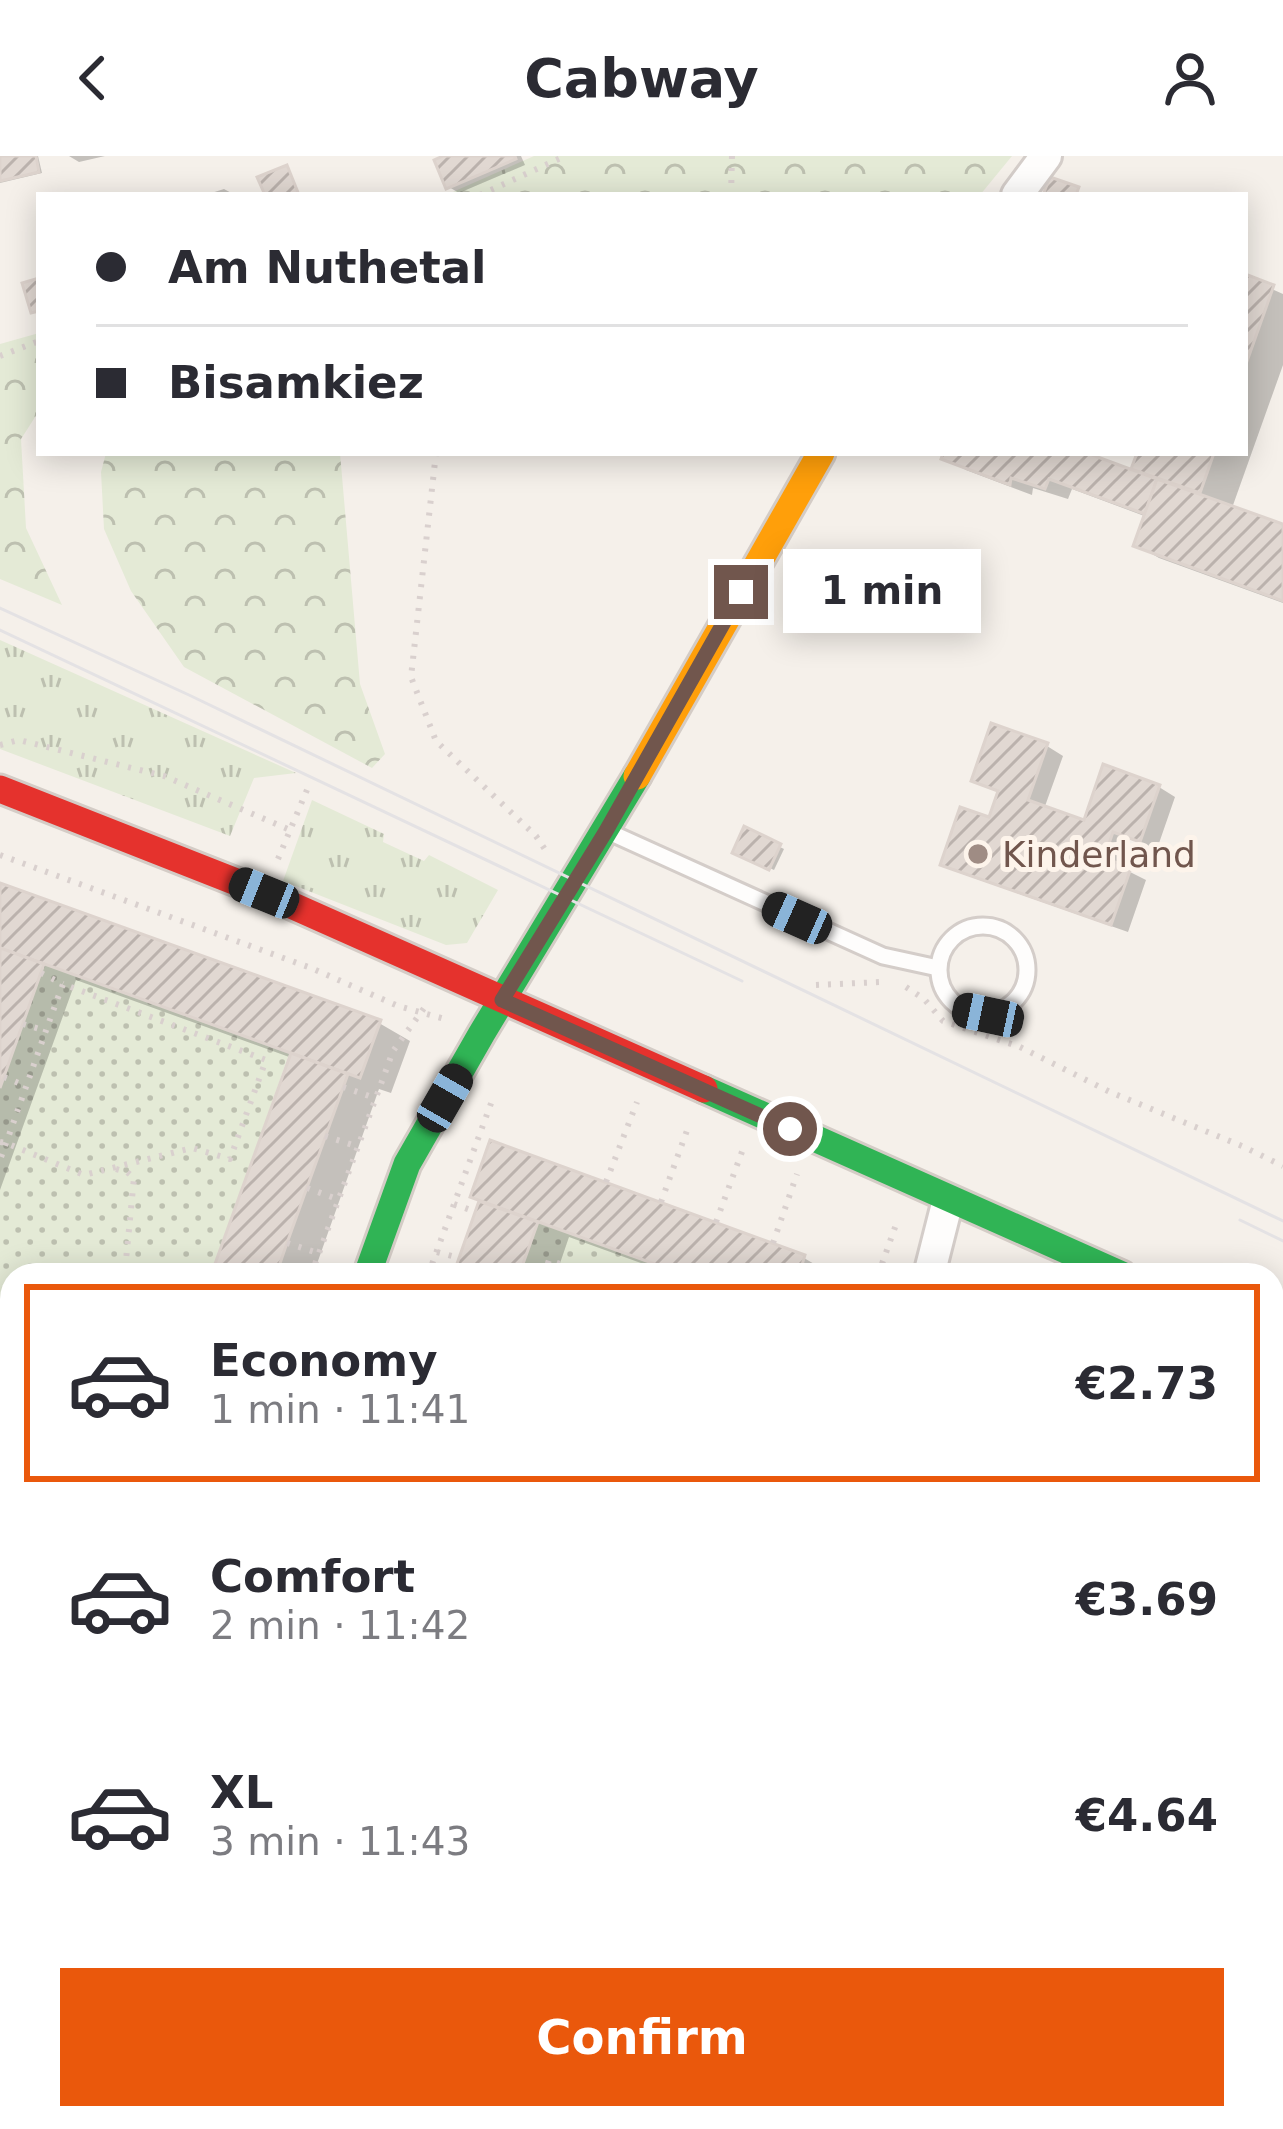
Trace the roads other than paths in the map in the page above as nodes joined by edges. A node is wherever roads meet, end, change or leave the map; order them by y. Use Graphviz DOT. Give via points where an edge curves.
graph roads {
  1 [pos="1046,156"];
  2 [pos="1019,192"];
  3 [pos="819,456"];
  4 [pos="0,789"];
  5 [pos="606,831"];
  6 [pos="938,968"];
  7 [pos="502,1000"];
  8 [pos="948,1200"];
  9 [pos="371,1263"];
  10 [pos="932,1263"];
  11 [pos="1094,1263"];
  1 -- 2 [label="street"];
  3 -- 5 [label="street"];
  4 -- 7 [label="street" via="264,893"];
  5 -- 6 [label="lane" via="883,956"];
  5 -- 7 [label="street"];
  6 -- 6 [label="lane" via="961,1009 988,1015 1025,988 1028,960 996,926 965,928 946,945"];
  7 -- 8 [label="street"];
  7 -- 9 [label="street" via="407,1165"];
  8 -- 10 [label="street"];
  8 -- 11 [label="street"];
}
